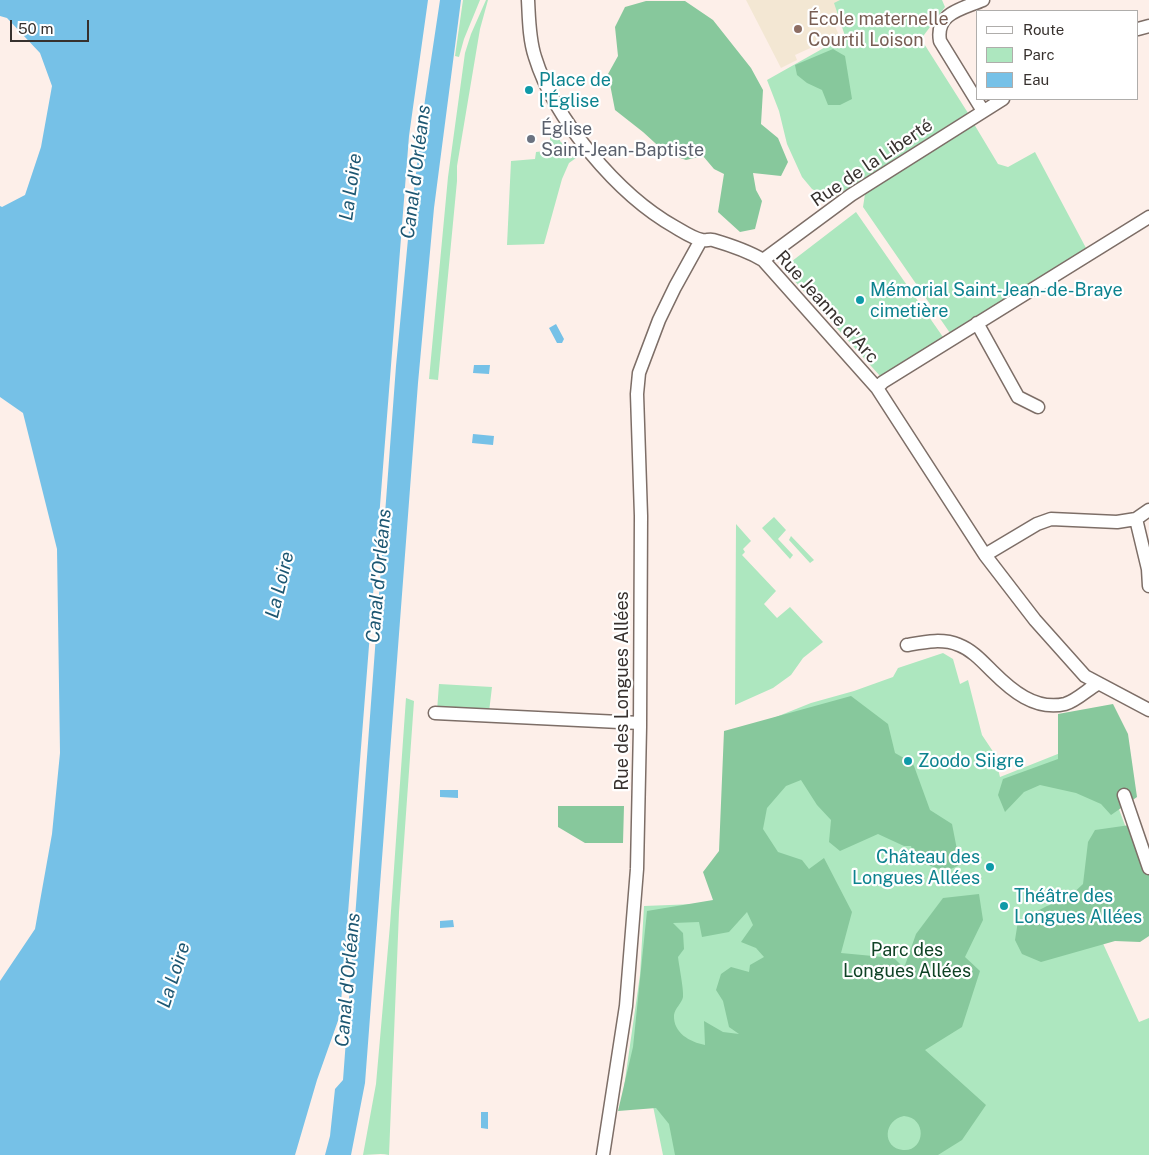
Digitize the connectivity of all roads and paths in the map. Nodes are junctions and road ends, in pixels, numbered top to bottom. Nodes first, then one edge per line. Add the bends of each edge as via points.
1 (528, 0) edge
2 (983, 0) edge
3 (976, 100) edge
4 (976, 100) edge
5 (1001, 100) edge
6 (983, 111) junction
7 (1149, 217) edge
8 (701, 240) junction
9 (763, 260) junction
10 (978, 323) junction
11 (877, 388) junction
12 (1038, 407) dead end
13 (1149, 510) edge
14 (1136, 519) junction
15 (986, 555) junction
16 (1149, 586) edge
17 (907, 645) dead end
18 (1093, 681) junction
19 (1149, 710) edge
20 (435, 713) dead end
21 (640, 723) junction
22 (1124, 795) dead end
23 (1149, 868) edge
24 (603, 1155) edge

1 - 8 street, Rue Jeanne d'Arc via 535,59 569,124 614,180 642,205 674,227
2 - 4 street via 947,15 940,23 938,33
3 - 6 street
5 - 6 street, Rue de la Liberté
6 - 9 street, Rue de la Liberté via 849,197
7 - 10 street
8 - 9 street, Rue Jeanne d'Arc via 711,240
8 - 21 street, Rue des Longues Allées via 659,320 638,373
9 - 11 street, Rue Jeanne d'Arc
10 - 11 street
10 - 12 street via 1018,397
11 - 15 street, Rue Jeanne d'Arc
13 - 14 street
14 - 15 street via 1117,522 1051,519
14 - 16 street
15 - 18 street, Rue Jeanne d'Arc via 1035,620
17 - 18 street via 941,641 960,645 977,656 1008,687 1029,701 1042,704 1066,703
18 - 19 street
20 - 21 street
21 - 24 street, Rue des Longues Allées via 632,950
22 - 23 street

